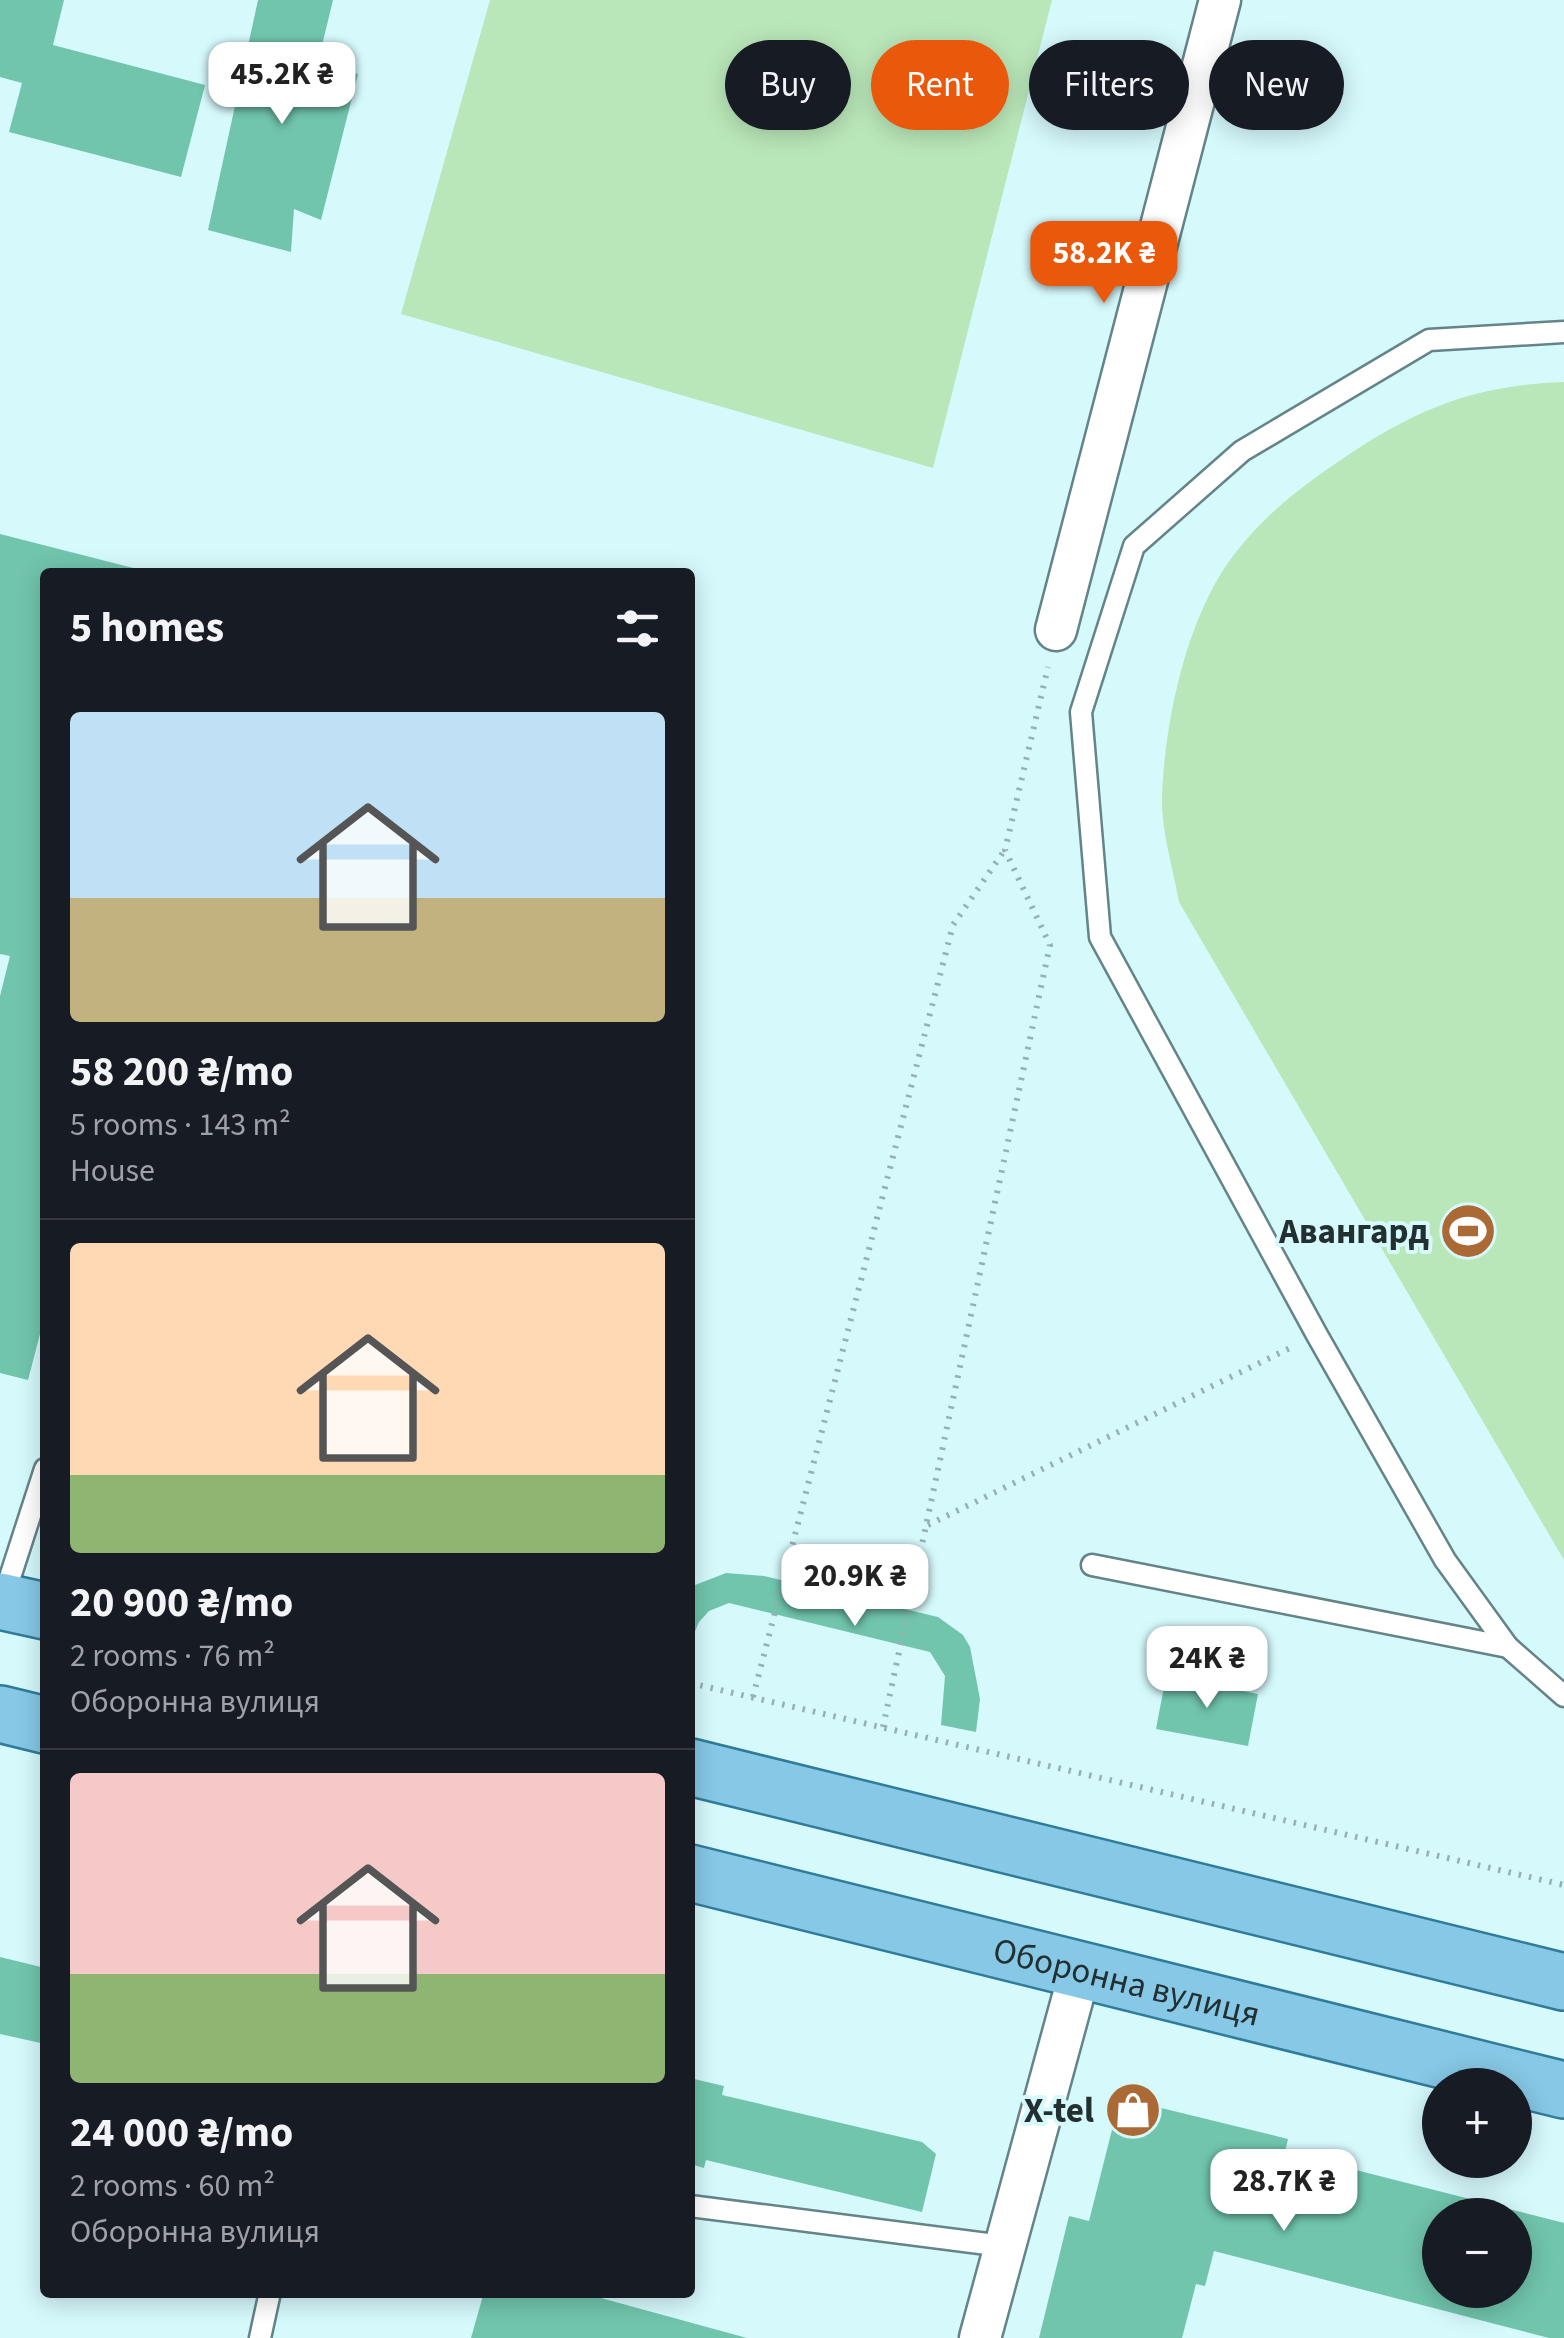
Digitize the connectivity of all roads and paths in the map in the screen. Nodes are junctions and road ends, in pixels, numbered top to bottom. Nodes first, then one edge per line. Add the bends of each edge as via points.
1 (1220, 0) edge
2 (1564, 332) edge
3 (1056, 630) joint
4 (1004, 850) junction
5 (1317, 1335) junction
6 (40, 1492) edge
7 (926, 1525) junction
8 (1092, 1565) dead end
9 (16, 1604) edge
10 (1508, 1647) junction
11 (695, 1684) edge
12 (1564, 1696) edge
13 (753, 1697) junction
14 (0, 1714) edge
15 (40, 1724) edge
16 (883, 1728) junction
17 (695, 1768) edge
18 (695, 1874) edge
19 (1564, 1885) edge
20 (1080, 1971) junction
21 (1564, 1982) edge
22 (1564, 2090) edge
23 (695, 2207) edge
24 (1003, 2246) junction
25 (269, 2298) edge
26 (260, 2338) edge
27 (980, 2338) edge

1 - 3 street
2 - 5 lane via 1430,340 1242,452 1134,546 1082,712 1100,937
3 - 4 path
4 - 7 path via 1050,945
4 - 13 path via 952,925
5 - 7 path
5 - 10 lane via 1445,1560
6 - 9 lane
7 - 16 path
8 - 10 lane
10 - 12 lane
11 - 13 path
13 - 16 path
14 - 15 main road
16 - 19 path
17 - 21 main road
18 - 20 main road, Оборонна вулиця
20 - 22 main road, Оборонна вулиця
20 - 24 street
23 - 24 lane
24 - 27 street
25 - 26 lane

